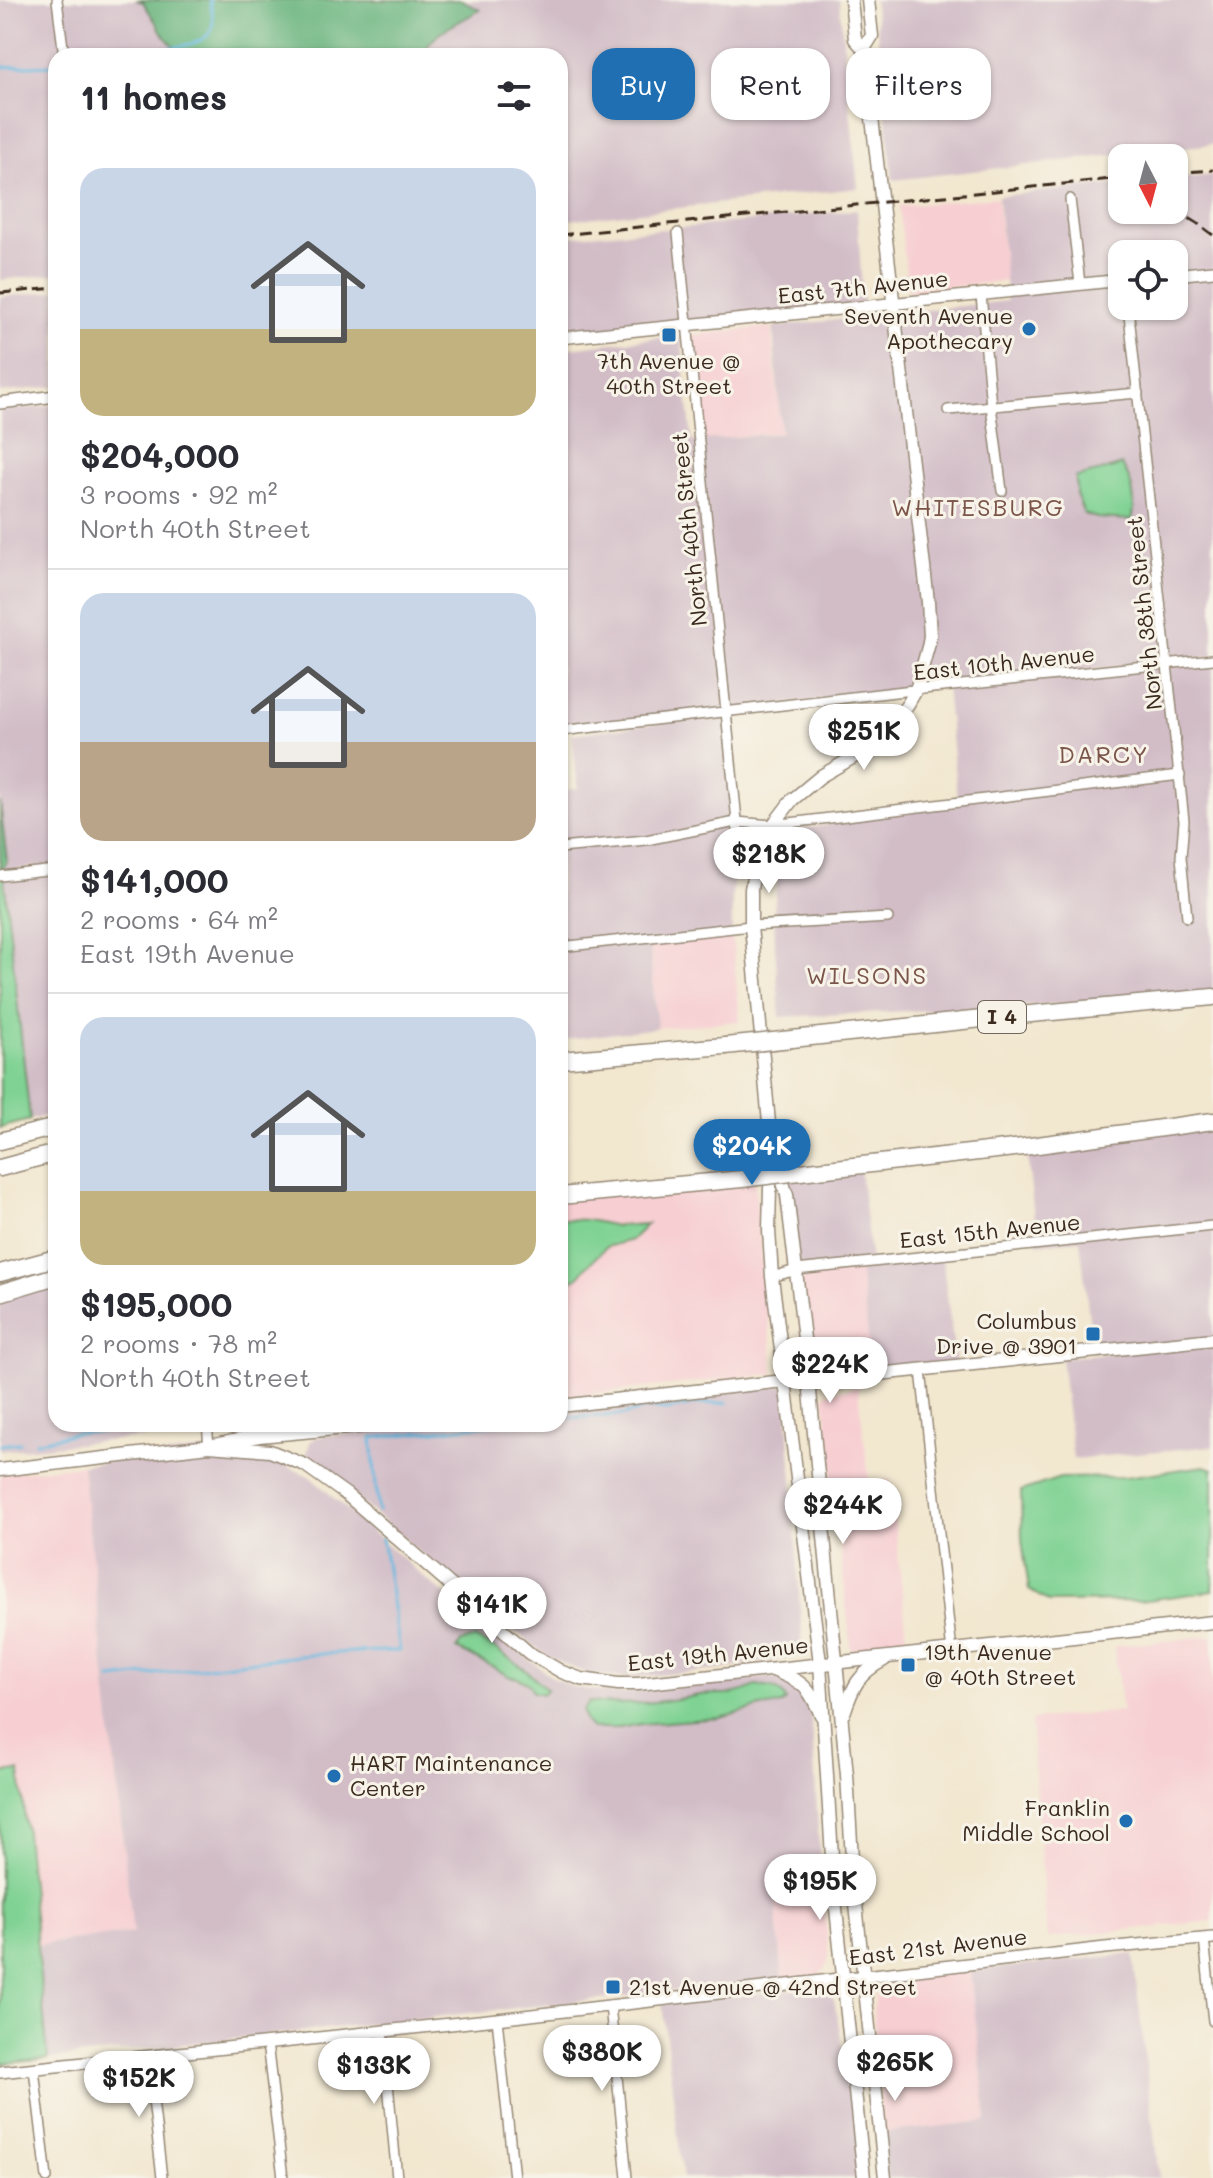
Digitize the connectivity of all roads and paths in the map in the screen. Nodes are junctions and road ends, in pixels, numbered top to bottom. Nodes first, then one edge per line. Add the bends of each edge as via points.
1 (57, 0) edge
2 (851, 0) edge
3 (868, 0) edge
4 (63, 48) edge
5 (863, 48) edge
6 (865, 48) edge
7 (872, 120) edge
8 (1070, 199) dead end
9 (678, 233) dead end
10 (1213, 271) edge
11 (1188, 274) edge
12 (1108, 281) edge
13 (1080, 284) junction
14 (981, 295) junction
15 (893, 303) junction
16 (1130, 320) edge
17 (689, 325) junction
18 (568, 337) edge
19 (1138, 393) junction
20 (48, 397) edge
21 (0, 403) edge
22 (991, 406) junction
23 (948, 410) dead end
24 (1002, 491) dead end
25 (1213, 659) edge
26 (1168, 664) junction
27 (916, 690) junction
28 (727, 712) junction
29 (568, 730) edge
30 (1180, 775) junction
31 (736, 822) junction
32 (773, 825) junction
33 (568, 847) edge
34 (756, 861) junction
35 (48, 871) edge
36 (0, 876) edge
37 (1187, 917) dead end
38 (888, 918) dead end
39 (751, 926) junction
40 (568, 946) edge
41 (1213, 997) edge
42 (568, 1059) edge
43 (1213, 1121) edge
44 (48, 1129) edge
45 (0, 1141) edge
46 (771, 1145) junction
47 (48, 1155) edge
48 (0, 1168) edge
49 (568, 1195) edge
50 (1213, 1226) edge
51 (48, 1260) edge
52 (796, 1270) junction
53 (0, 1273) edge
54 (772, 1277) junction
55 (48, 1278) edge
56 (0, 1293) edge
57 (1213, 1339) edge
58 (921, 1370) junction
59 (809, 1381) junction
60 (786, 1382) junction
61 (568, 1405) edge
62 (208, 1432) edge
63 (303, 1432) joint
64 (209, 1446) junction
65 (293, 1458) junction
66 (0, 1470) edge
67 (1213, 1622) edge
68 (952, 1652) junction
69 (889, 1658) junction
70 (836, 1662) junction
71 (820, 1663) junction
72 (770, 1669) junction
73 (842, 1720) junction
74 (824, 1723) junction
75 (1208, 1939) edge
76 (863, 1974) junction
77 (844, 1979) junction
78 (610, 2005) junction
79 (497, 2019) junction
80 (1213, 2021) edge
81 (383, 2031) junction
82 (267, 2043) junction
83 (148, 2056) junction
84 (34, 2069) junction
85 (0, 2072) edge
86 (880, 2126) junction
87 (859, 2128) junction
88 (47, 2178) edge
89 (162, 2178) edge
90 (283, 2178) edge
91 (397, 2178) edge
92 (514, 2178) edge
93 (627, 2178) edge
94 (864, 2178) edge
95 (885, 2178) edge

1 - 4 street
2 - 5 main road via 855,39
3 - 6 main road via 872,36
7 - 15 main road
8 - 13 street
9 - 17 street, North 40th Street
10 - 11 street
12 - 13 street, East 7th Avenue
13 - 14 street, East 7th Avenue
14 - 15 street, East 7th Avenue
14 - 22 street
15 - 17 street, East 7th Avenue
15 - 27 main road via 929,625
16 - 19 street, North 38th Street
17 - 18 street, East 7th Avenue
17 - 28 street, North 40th Street
19 - 22 street
19 - 26 street, North 38th Street
20 - 21 street
22 - 23 street
22 - 24 street
25 - 26 street, East 10th Avenue
26 - 27 street, East 10th Avenue
26 - 30 street, North 38th Street
27 - 28 street, East 10th Avenue
27 - 32 main road via 886,733 821,776
28 - 29 street, East 10th Avenue
28 - 31 street, North 40th Street
30 - 32 street
30 - 37 street, North 38th Street
31 - 32 street
31 - 33 street via 646,840
31 - 34 street via 740,844
32 - 34 main road
34 - 39 main road
35 - 36 street
38 - 39 street
39 - 40 street
39 - 46 main road
41 - 42 highway, I 4, bridge
43 - 49 highway, bridge via 1023,1147
44 - 45 highway
46 - 52 main road via 787,1195
46 - 54 main road
47 - 48 highway
50 - 52 street, East 15th Avenue
51 - 53 highway
52 - 54 street, East 15th Avenue
52 - 59 main road
54 - 60 main road
55 - 56 highway
57 - 58 main road
58 - 59 main road
58 - 68 street
59 - 60 main road
59 - 70 main road
60 - 61 main road
60 - 71 main road
62 - 64 street
63 - 64 main road
63 - 65 main road
64 - 65 main road, East 19th Avenue
64 - 66 main road
65 - 72 main road, East 19th Avenue via 347,1495 529,1653 562,1672 618,1684
67 - 68 main road, East 19th Avenue
68 - 69 main road, East 19th Avenue
69 - 70 main road, East 19th Avenue
69 - 73 main road via 855,1682
70 - 71 main road, East 19th Avenue
70 - 73 main road
71 - 72 main road, East 19th Avenue
71 - 74 main road
72 - 74 main road via 806,1686
73 - 76 main road
74 - 77 main road
75 - 76 street, East 21st Avenue
75 - 80 street
76 - 77 street, East 21st Avenue
76 - 86 main road
77 - 78 street, East 21st Avenue
77 - 87 main road
78 - 79 street, East 21st Avenue
78 - 93 street
79 - 81 street, East 21st Avenue
79 - 92 street
81 - 82 street, East 21st Avenue
81 - 91 street
82 - 83 street, East 21st Avenue
82 - 90 street
83 - 84 street, East 21st Avenue
83 - 89 street
84 - 85 street, East 21st Avenue
84 - 88 street
86 - 87 main road
86 - 95 main road
87 - 94 main road

